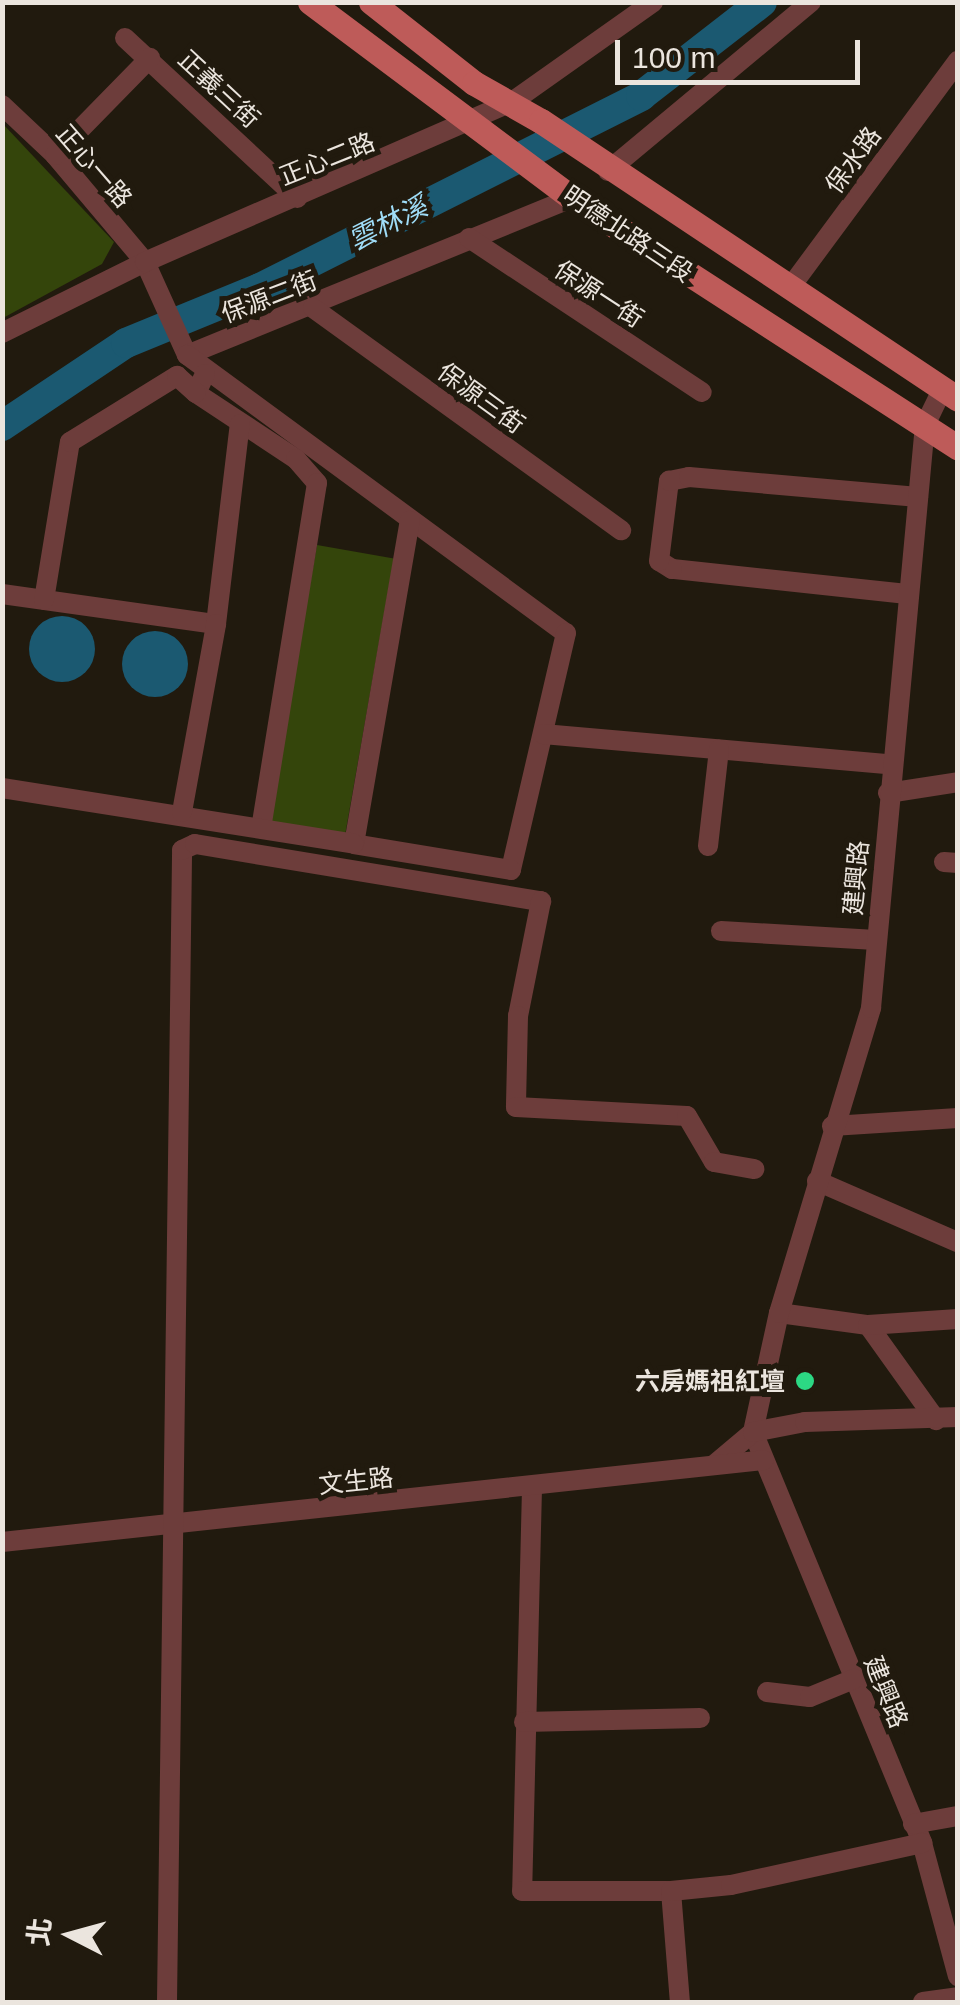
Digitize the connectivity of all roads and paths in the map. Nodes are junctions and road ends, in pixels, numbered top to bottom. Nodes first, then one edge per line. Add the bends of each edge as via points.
1 (310, 2) edge
2 (371, 2) edge
3 (811, 2) edge
4 (653, 3) edge
5 (125, 38) dead end
6 (150, 58) junction
7 (958, 61) edge
8 (512, 102) junction
9 (2, 106) edge
10 (465, 122) junction
11 (56, 155) junction
12 (598, 164) junction
13 (298, 198) junction
14 (572, 198) junction
15 (469, 238) junction
16 (146, 265) junction
17 (790, 289) junction
18 (313, 308) junction
19 (2, 333) edge
20 (185, 350) junction
21 (200, 383) junction
22 (702, 392) dead end
23 (950, 394) edge
24 (240, 424) junction
25 (925, 425) junction
26 (958, 448) edge
27 (918, 497) junction
28 (410, 521) junction
29 (621, 530) dead end
30 (2, 594) edge
31 (907, 594) junction
32 (44, 600) junction
33 (216, 624) junction
34 (543, 734) junction
35 (719, 750) junction
36 (889, 764) junction
37 (958, 782) edge
38 (2, 788) edge
39 (888, 793) junction
40 (182, 812) junction
41 (261, 828) junction
42 (354, 844) junction
43 (708, 846) dead end
44 (721, 931) dead end
45 (876, 940) junction
46 (958, 1118) edge
47 (832, 1126) junction
48 (754, 1169) dead end
49 (817, 1181) junction
50 (957, 1242) edge
51 (779, 1313) junction
52 (958, 1319) edge
53 (868, 1325) junction
54 (958, 1417) edge
55 (936, 1420) junction
56 (753, 1432) junction
57 (764, 1460) junction
58 (714, 1465) junction
59 (532, 1488) junction
60 (173, 1526) junction
61 (2, 1542) edge
62 (854, 1680) junction
63 (767, 1692) dead end
64 (700, 1718) dead end
65 (524, 1722) junction
66 (958, 1816) edge
67 (918, 1833) junction
68 (670, 1891) junction
69 (958, 1976) edge
70 (958, 1997) edge
71 (167, 2002) edge
72 (680, 2002) edge
73 (924, 2002) edge

1 - 10 main road, 明德北路三段
2 - 8 main road, 明德北路三段 via 474,83
3 - 12 street
4 - 8 street, 正心二路
5 - 6 street, 正義三街
6 - 11 street, 正義三街
6 - 13 street, 正義三街
7 - 17 street, 保水路
8 - 10 street, 正心二路
8 - 12 main road, 明德北路三段
9 - 11 street, 正心一路
10 - 13 street, 正心二路
10 - 14 main road, 明德北路三段
11 - 16 street, 正心一路
12 - 17 main road, 明德北路三段
13 - 16 street, 正心二路
14 - 15 street, 保源二街
14 - 25 main road, 明德北路三段
15 - 18 street, 保源二街
15 - 22 street, 保源一街
16 - 19 street, 正心二路
16 - 20 street
17 - 23 main road, 明德北路三段
18 - 20 street, 保源二街
18 - 29 street, 保源三街
20 - 21 street
21 - 24 street
21 - 28 street
21 - 32 street via 176,376 70,442
23 - 25 street, 建興路
24 - 33 street
24 - 41 street via 296,459 317,483
25 - 26 main road, 明德北路三段
25 - 27 street, 建興路
27 - 31 street, 建興路
27 - 31 street via 689,477 669,481 659,561 672,570
28 - 34 street via 566,632
28 - 42 street
30 - 32 street
31 - 36 street, 建興路
32 - 33 street
33 - 40 street
34 - 35 street
34 - 42 street via 511,870
35 - 36 street
35 - 43 street
36 - 39 street, 建興路
37 - 39 street
38 - 40 street
39 - 45 street, 建興路
40 - 41 street
41 - 42 street
44 - 45 street
45 - 47 street, 建興路 via 871,1008
46 - 47 street
47 - 49 street, 建興路
48 - 60 street via 714,1162 688,1116 516,1107 518,1016 541,900 195,844 182,850
49 - 50 street
49 - 51 street, 建興路
51 - 53 street
51 - 56 street, 建興路
52 - 53 street
53 - 55 street
54 - 55 street
55 - 56 street via 805,1422
56 - 57 street, 建興路
56 - 58 street
57 - 58 street, 文生路
57 - 62 street, 建興路
58 - 59 street, 文生路
59 - 60 street, 文生路
59 - 65 street
60 - 61 street, 文生路
60 - 71 street
62 - 63 street via 810,1696
62 - 67 street, 建興路
64 - 65 street
65 - 68 street via 522,1890
66 - 67 street
67 - 68 street via 732,1885
67 - 69 street, 建興路
68 - 72 street
70 - 73 street

